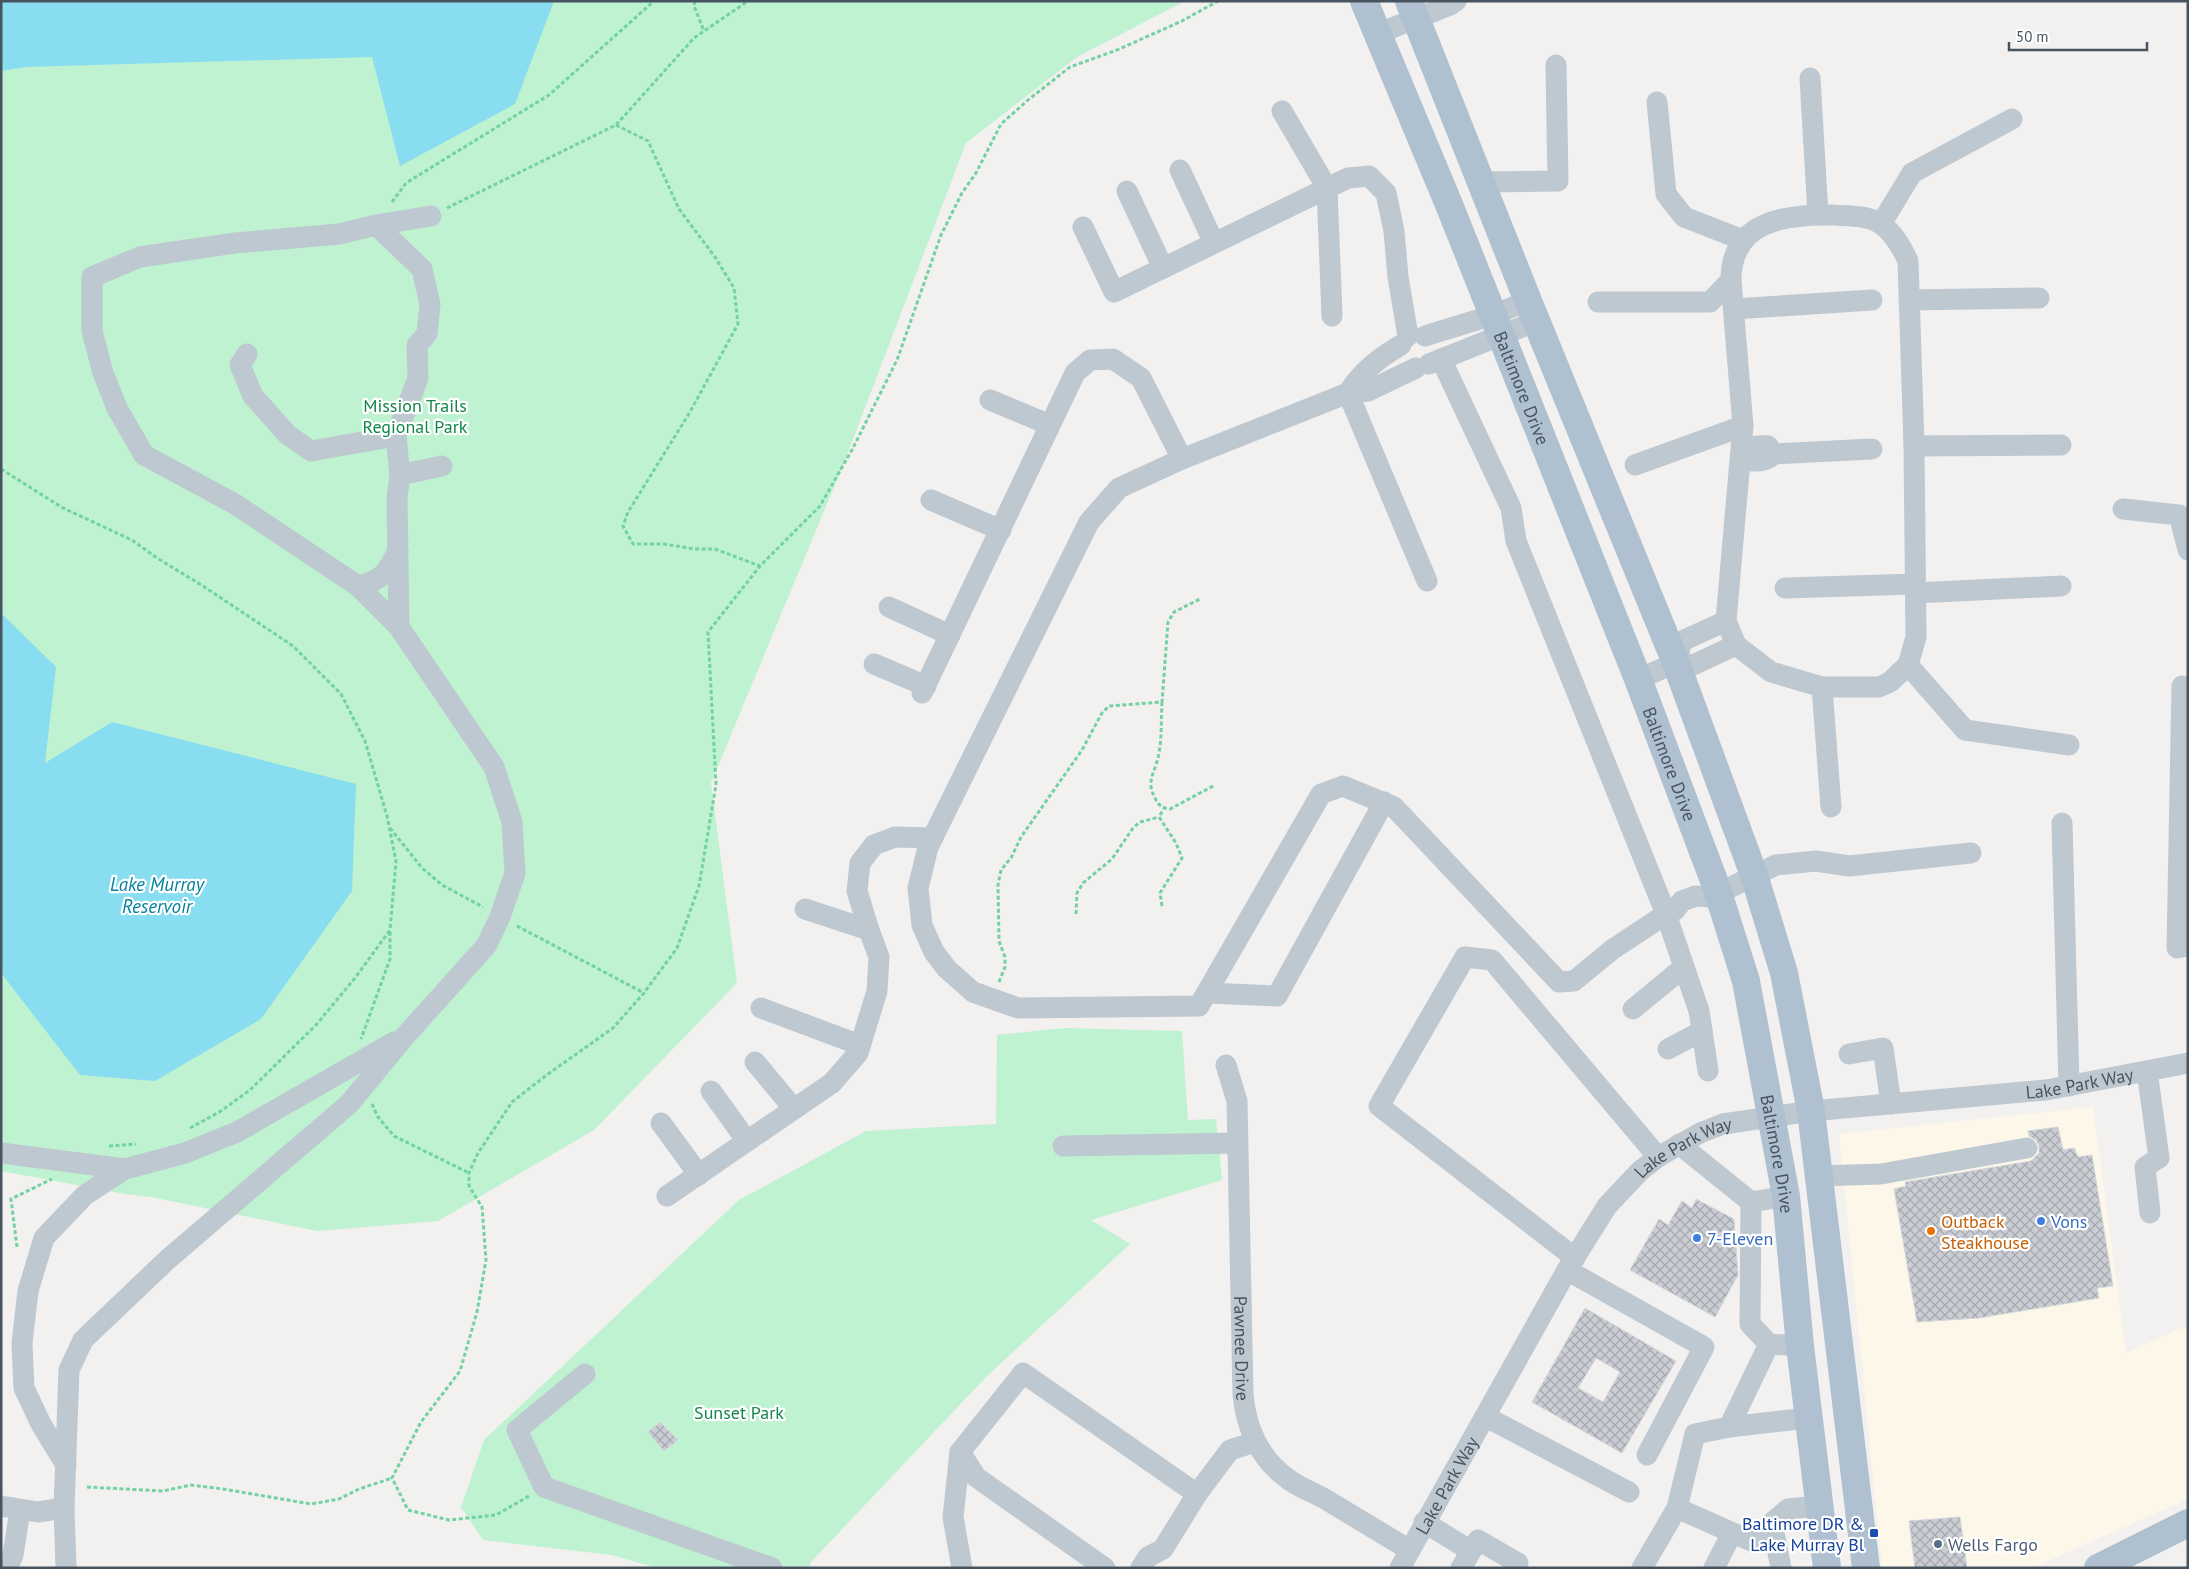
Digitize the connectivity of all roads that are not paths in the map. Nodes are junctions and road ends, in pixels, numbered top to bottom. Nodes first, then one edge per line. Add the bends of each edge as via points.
1 (1364, 1) edge
2 (1456, 1) edge
3 (1413, 10) edge
4 (1377, 34) junction
5 (1556, 65) dead end
6 (1810, 78) dead end
7 (1657, 102) dead end
8 (1282, 111) dead end
9 (2012, 119) dead end
10 (1180, 170) dead end
11 (1482, 182) junction
12 (1327, 188) junction
13 (1127, 191) dead end
14 (1818, 215) junction
15 (431, 216) road end
16 (1881, 224) junction
17 (376, 225) junction
18 (1082, 227) dead end
19 (1743, 240) junction
20 (1214, 243) junction
21 (1163, 268) junction
22 (1731, 280) junction
23 (2039, 298) dead end
24 (1872, 300) dead end
25 (1910, 300) junction
26 (1598, 302) dead end
27 (1734, 309) junction
28 (1532, 311) junction
29 (1332, 316) dead end
30 (1496, 325) junction
31 (1411, 339) junction
32 (247, 354) dead end
33 (1428, 364) junction
34 (1348, 393) junction
35 (990, 400) dead end
36 (1050, 425) junction
37 (1743, 426) junction
38 (396, 436) junction
39 (2061, 445) dead end
40 (1914, 446) junction
41 (1872, 449) dead end
42 (1742, 452) junction
43 (1182, 459) junction
44 (1635, 465) dead end
45 (442, 466) dead end
46 (400, 475) junction
47 (931, 500) dead end
48 (2124, 509) dead end
49 (1001, 530) junction
50 (398, 550) junction
51 (2188, 550) edge
52 (1427, 581) dead end
53 (358, 586) junction
54 (2061, 586) dead end
55 (1785, 588) dead end
56 (1915, 589) junction
57 (890, 607) dead end
58 (1726, 621) junction
59 (399, 627) junction
60 (950, 635) junction
61 (1736, 645) junction
62 (1676, 663) junction
63 (874, 664) dead end
64 (1908, 664) junction
65 (1638, 680) junction
66 (2188, 686) edge
67 (1822, 687) junction
68 (2069, 745) dead end
69 (1384, 802) junction
70 (1832, 808) dead end
71 (2062, 823) dead end
72 (933, 838) junction
73 (1970, 853) dead end
74 (1754, 875) junction
75 (1713, 895) junction
76 (805, 909) dead end
77 (1670, 912) junction
78 (869, 930) junction
79 (2188, 946) edge
80 (1684, 968) junction
81 (1207, 993) junction
82 (761, 1008) dead end
83 (1633, 1009) dead end
84 (1702, 1030) junction
85 (406, 1034) junction
86 (860, 1045) junction
87 (1668, 1049) dead end
88 (1849, 1054) dead end
89 (755, 1062) dead end
90 (2188, 1063) edge
91 (1226, 1065) dead end
92 (1708, 1071) dead end
93 (2147, 1071) junction
94 (2069, 1086) junction
95 (711, 1091) dead end
96 (1891, 1104) junction
97 (794, 1109) junction
98 (1811, 1111) junction
99 (1772, 1116) junction
100 (661, 1123) dead end
101 (747, 1141) junction
102 (1236, 1143) junction
103 (1679, 1144) junction
104 (1063, 1146) dead end
105 (2027, 1148) dead end
106 (1, 1153) edge
107 (1658, 1157) junction
108 (125, 1169) junction
109 (699, 1175) junction
110 (1818, 1176) junction
111 (667, 1196) dead end
112 (1786, 1196) junction
113 (1751, 1202) junction
114 (2150, 1213) dead end
115 (1571, 1264) junction
116 (1770, 1344) junction
117 (1800, 1346) junction
118 (585, 1374) dead end
119 (1486, 1417) junction
120 (1808, 1418) junction
121 (1729, 1427) junction
122 (1255, 1442) junction
123 (960, 1452) junction
124 (1647, 1455) dead end
125 (66, 1465) junction
126 (1629, 1492) dead end
127 (1197, 1494) junction
128 (1819, 1506) junction
129 (11, 1508) edge
130 (64, 1508) junction
131 (1677, 1508) junction
132 (1424, 1522) junction
133 (1772, 1523) junction
134 (2188, 1523) edge
135 (1732, 1533) junction
136 (1404, 1559) edge
137 (1466, 1559) edge
138 (7, 1568) edge
139 (66, 1568) edge
140 (772, 1568) edge
141 (962, 1568) edge
142 (1105, 1568) edge
143 (1141, 1568) edge
144 (1515, 1568) edge
145 (1642, 1568) edge
146 (1714, 1568) edge
147 (1781, 1568) edge
148 (1827, 1568) edge
149 (1866, 1568) edge
150 (2098, 1568) edge

1 - 4 main road, Baltimore Drive
2 - 3 street
3 - 4 street
3 - 11 main road, Baltimore Drive
4 - 30 main road, Baltimore Drive
5 - 11 street via 1558,182
6 - 14 street
7 - 19 street via 1666,194 1684,217
8 - 12 street
9 - 16 street via 1912,173
10 - 20 street
11 - 28 main road, Baltimore Drive
12 - 20 street
12 - 29 street
12 - 31 street via 1348,178 1369,176 1386,193 1394,231 1398,278
13 - 21 street
14 - 16 street via 1859,216
14 - 19 street via 1780,218 1757,228
15 - 17 street
16 - 25 street via 1900,245 1908,261
17 - 38 street via 422,269 430,304 427,334 417,345 418,378
17 - 53 street via 339,234 234,243 140,257 92,276 92,331 103,373 117,408 144,456 235,504
18 - 21 street via 1114,292
19 - 22 street via 1731,262
20 - 21 street
22 - 26 street via 1710,302
22 - 27 street
23 - 25 street
24 - 27 street
25 - 40 street
27 - 37 street
28 - 30 street
28 - 62 main road, Baltimore Drive
30 - 31 street
30 - 33 street
30 - 65 main road, Baltimore Drive
31 - 33 street via 1432,344 1434,350
31 - 33 street via 1400,355 1402,360 1406,364
31 - 34 street via 1380,357 1360,375
32 - 38 street via 240,365 252,396 288,435 311,451
33 - 34 street via 1368,391
33 - 77 street via 1512,508 1516,541
34 - 43 street
34 - 52 street
35 - 36 street
36 - 43 street via 1075,373 1090,360 1113,360 1141,378
36 - 49 street
37 - 42 street
37 - 44 street
38 - 46 street
39 - 40 street
40 - 56 street
41 - 42 street via 1774,454 1769,460 1752,461
42 - 58 street
43 - 72 street via 1119,488 1089,522
45 - 46 street
46 - 50 street
47 - 49 street
48 - 51 street via 2179,516
49 - 60 street
50 - 53 street via 389,568 375,582
50 - 59 street
53 - 59 street
54 - 56 street
55 - 56 street
56 - 64 street via 1916,637
57 - 60 street
58 - 61 street
58 - 62 street via 1682,641
59 - 85 street via 494,767 512,822 515,873 486,946
60 - 63 street via 924,690
61 - 62 street via 1694,664
61 - 67 street via 1771,672
62 - 65 street
62 - 74 main road, Baltimore Drive
64 - 67 street via 1890,682 1879,687
64 - 68 street via 1965,730
65 - 75 main road, Baltimore Drive
66 - 79 street via 2182,686 2177,948
67 - 70 street
69 - 77 street via 1394,806 1559,982 1574,981 1655,919
69 - 81 street via 1278,996
69 - 81 street via 1343,786 1321,794
71 - 94 street
72 - 78 street via 895,837 874,845 860,863 857,891
72 - 81 street via 918,888 922,925 934,952 947,969 973,992 1018,1008 1199,1006
73 - 74 street via 1849,866 1816,861 1776,865
74 - 75 street
74 - 98 main road, Baltimore Drive via 1784,973
75 - 77 street via 1682,901
75 - 99 main road, Baltimore Drive via 1746,981
76 - 78 street
77 - 80 street
78 - 86 street via 879,957 877,991
80 - 83 street
80 - 84 street
82 - 86 street
84 - 87 street
84 - 92 street
85 - 108 street via 237,1132 185,1153
85 - 125 street via 349,1104 167,1260 83,1340 70,1370
86 - 97 street via 858,1053 832,1083
88 - 96 street via 1883,1048
89 - 97 street
90 - 93 street, Lake Park Way
91 - 102 street, Pawnee Drive via 1237,1101
93 - 94 street, Lake Park Way
93 - 114 street via 2159,1158 2145,1167
94 - 96 street, Lake Park Way
95 - 101 street
96 - 98 street, Lake Park Way
97 - 101 street
98 - 99 street, Lake Park Way
98 - 110 main road, Baltimore Drive
99 - 103 street, Lake Park Way via 1723,1124
99 - 112 main road, Baltimore Drive
100 - 109 street
101 - 109 street
102 - 104 street
102 - 122 street, Pawnee Drive via 1243,1394 1247,1421
103 - 107 street, Lake Park Way
103 - 113 street
105 - 110 street via 1881,1174
106 - 108 street
107 - 115 street, Lake Park Way via 1607,1206
107 - 115 street via 1492,960 1465,957 1379,1106
108 - 125 street via 85,1194 44,1238 28,1290 22,1343 24,1388
109 - 111 street
110 - 149 main road, Baltimore Drive
112 - 113 street
112 - 117 main road, Baltimore Drive
113 - 116 street via 1750,1324
115 - 119 street, Lake Park Way
115 - 124 street via 1704,1347
116 - 117 street
116 - 121 street
117 - 120 main road, Baltimore Drive
118 - 140 street via 517,1430 544,1487
119 - 126 street
119 - 132 street, Lake Park Way
120 - 121 street
120 - 128 main road, Baltimore Drive
121 - 131 street via 1695,1434
122 - 127 street via 1230,1450
122 - 136 street, Pawnee Drive via 1288,1480 1315,1493
123 - 127 street via 1023,1373
123 - 141 street via 953,1517
123 - 142 street via 976,1477
125 - 130 street
127 - 143 street via 1163,1549 1148,1557
128 - 133 street via 1788,1509
128 - 148 main road, Baltimore Drive
129 - 130 street via 38,1512
129 - 138 street via 13,1555
130 - 139 street
131 - 135 street
131 - 145 street
132 - 136 street, Lake Park Way
132 - 137 street
133 - 135 street via 1751,1541
133 - 147 street
134 - 150 main road
135 - 146 street
137 - 144 street via 1478,1540 1518,1563

